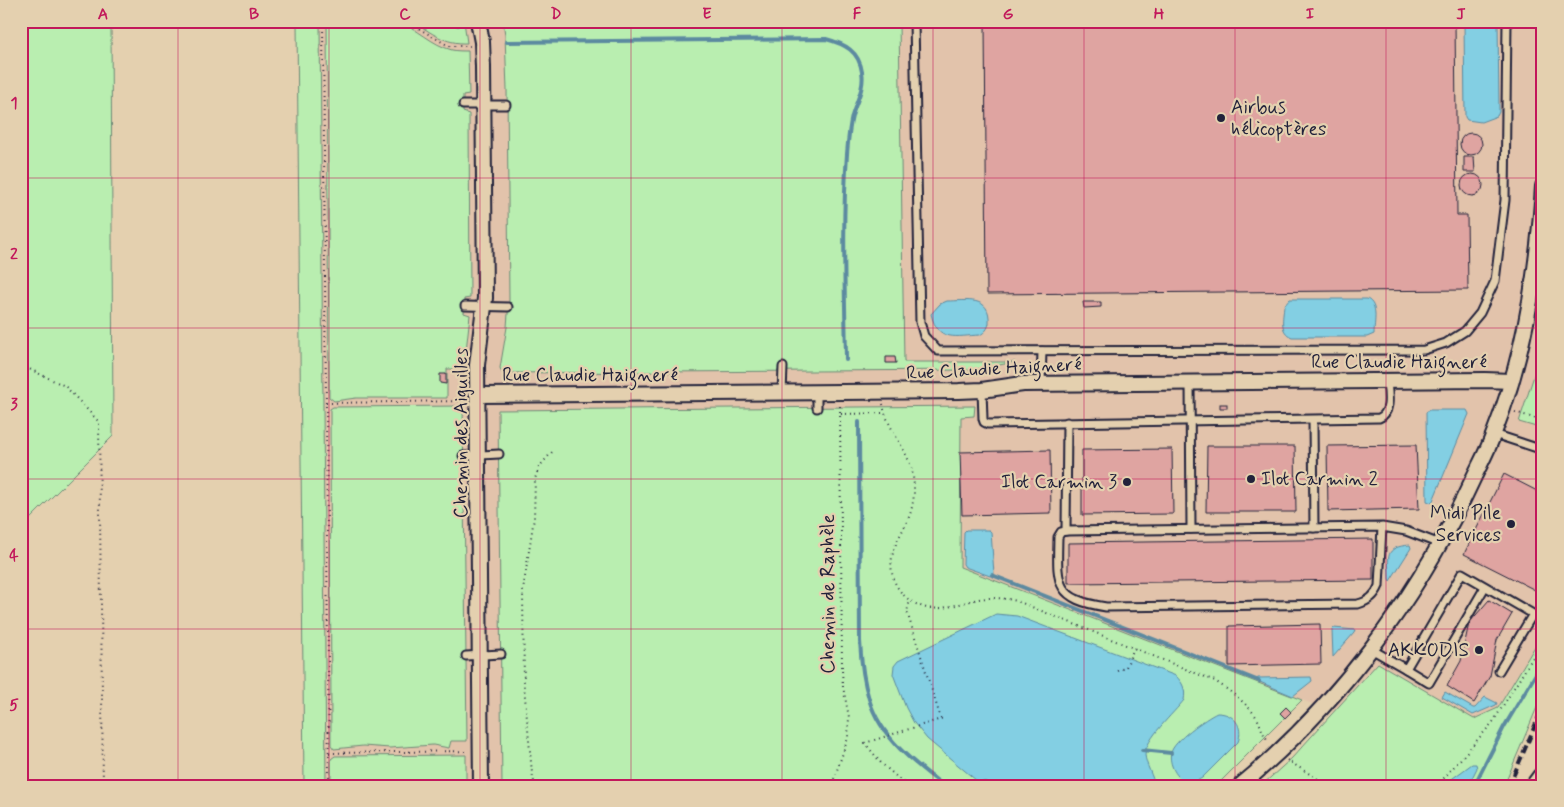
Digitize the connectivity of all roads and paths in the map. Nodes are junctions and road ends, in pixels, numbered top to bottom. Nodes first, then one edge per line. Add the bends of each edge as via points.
1 (323, 21) edge
2 (406, 21) edge
3 (478, 21) edge
4 (914, 21) edge
5 (1506, 21) edge
6 (470, 46) dead end
7 (463, 105) dead end
8 (483, 105) junction
9 (506, 105) dead end
10 (1543, 186) edge
11 (464, 306) dead end
12 (484, 306) junction
13 (508, 307) dead end
14 (1042, 351) junction
15 (21, 365) edge
16 (783, 367) dead end
17 (1387, 381) junction
18 (1511, 381) junction
19 (1190, 382) junction
20 (1041, 384) junction
21 (982, 390) junction
22 (817, 392) junction
23 (782, 393) junction
24 (472, 398) junction
25 (326, 403) junction
26 (883, 404) dead end
27 (840, 405) dead end
28 (817, 408) dead end
29 (1515, 412) dead end
30 (884, 413) junction
31 (840, 414) junction
32 (1190, 420) junction
33 (1313, 420) junction
34 (1543, 421) edge
35 (1067, 422) junction
36 (1494, 434) junction
37 (1543, 450) edge
38 (552, 452) dead end
39 (499, 454) dead end
40 (478, 455) junction
41 (464, 456) dead end
42 (1382, 527) junction
43 (1314, 528) junction
44 (1191, 529) junction
45 (1066, 530) junction
46 (1440, 544) junction
47 (1485, 587) junction
48 (910, 600) junction
49 (1543, 641) edge
50 (1134, 648) junction
51 (1371, 649) junction
52 (501, 654) dead end
53 (480, 655) junction
54 (466, 656) dead end
55 (1406, 669) junction
56 (1117, 671) dead end
57 (1499, 671) dead end
58 (1267, 739) dead end
59 (469, 751) dead end
60 (328, 753) junction
61 (1287, 760) dead end
62 (1543, 778) edge
63 (834, 779) dead end
64 (104, 786) edge
65 (329, 786) edge
66 (481, 786) edge
67 (536, 786) edge
68 (907, 786) edge
69 (1240, 786) edge
70 (1329, 786) edge
71 (1437, 786) edge
72 (1537, 786) edge

1 - 25 path
2 - 6 path via 449,46
3 - 8 street, Chemin des Aiguilles via 482,42
4 - 14 lane via 920,322 924,336 938,352
5 - 14 lane via 1505,200 1495,281 1480,313 1465,331 1446,343 1424,350
7 - 8 lane
8 - 9 lane
8 - 12 street, Chemin des Aiguilles
10 - 18 street via 1533,283
11 - 12 lane
12 - 13 lane
12 - 24 street, Chemin des Aiguilles
14 - 20 lane
15 - 64 path via 65,386 99,422
16 - 23 lane
17 - 18 street, Rue Claudie Haigneré
17 - 19 street, Rue Claudie Haigneré
17 - 33 lane via 1388,412 1384,416
18 - 36 street
19 - 20 street, Rue Claudie Haigneré
19 - 32 lane
20 - 21 street, Rue Claudie Haigneré
21 - 22 street, Rue Claudie Haigneré
21 - 35 lane via 983,419 988,424
22 - 23 street, Rue Claudie Haigneré
22 - 28 lane
23 - 24 street, Rue Claudie Haigneré
24 - 25 path
24 - 40 street, Chemin des Aiguilles
25 - 60 path
26 - 30 path
27 - 31 path, Chemin de Raphèle
29 - 34 path
30 - 31 path
30 - 48 path via 907,454 913,476 910,513 891,563 897,588
31 - 63 path, Chemin de Raphèle via 842,670 849,717 848,738
32 - 33 lane
32 - 35 lane
32 - 44 lane
33 - 43 lane
35 - 45 lane
36 - 37 lane
36 - 46 street
38 - 67 path via 539,467 535,479 534,518 523,590 524,686
39 - 40 lane
40 - 41 lane
40 - 53 street, Chemin des Aiguilles
42 - 43 lane
42 - 45 lane via 1379,586 1364,602 1122,607 1088,604 1066,592 1058,578 1058,537
42 - 46 lane via 1406,531
43 - 44 lane
44 - 45 lane
46 - 51 street
47 - 55 lane via 1462,573
47 - 55 lane via 1429,683
47 - 57 lane via 1533,614
48 - 50 path via 928,608 940,608 981,599 1006,598
48 - 68 path via 907,612 941,719 866,743 881,764
49 - 71 path via 1493,722
50 - 56 path via 1126,667
50 - 58 path via 1216,681 1242,700 1258,720
51 - 55 lane
51 - 69 street via 1312,718
52 - 53 lane
53 - 54 lane
53 - 66 street, Chemin des Aiguilles
59 - 60 path
60 - 65 path
61 - 70 path
62 - 72 main road

